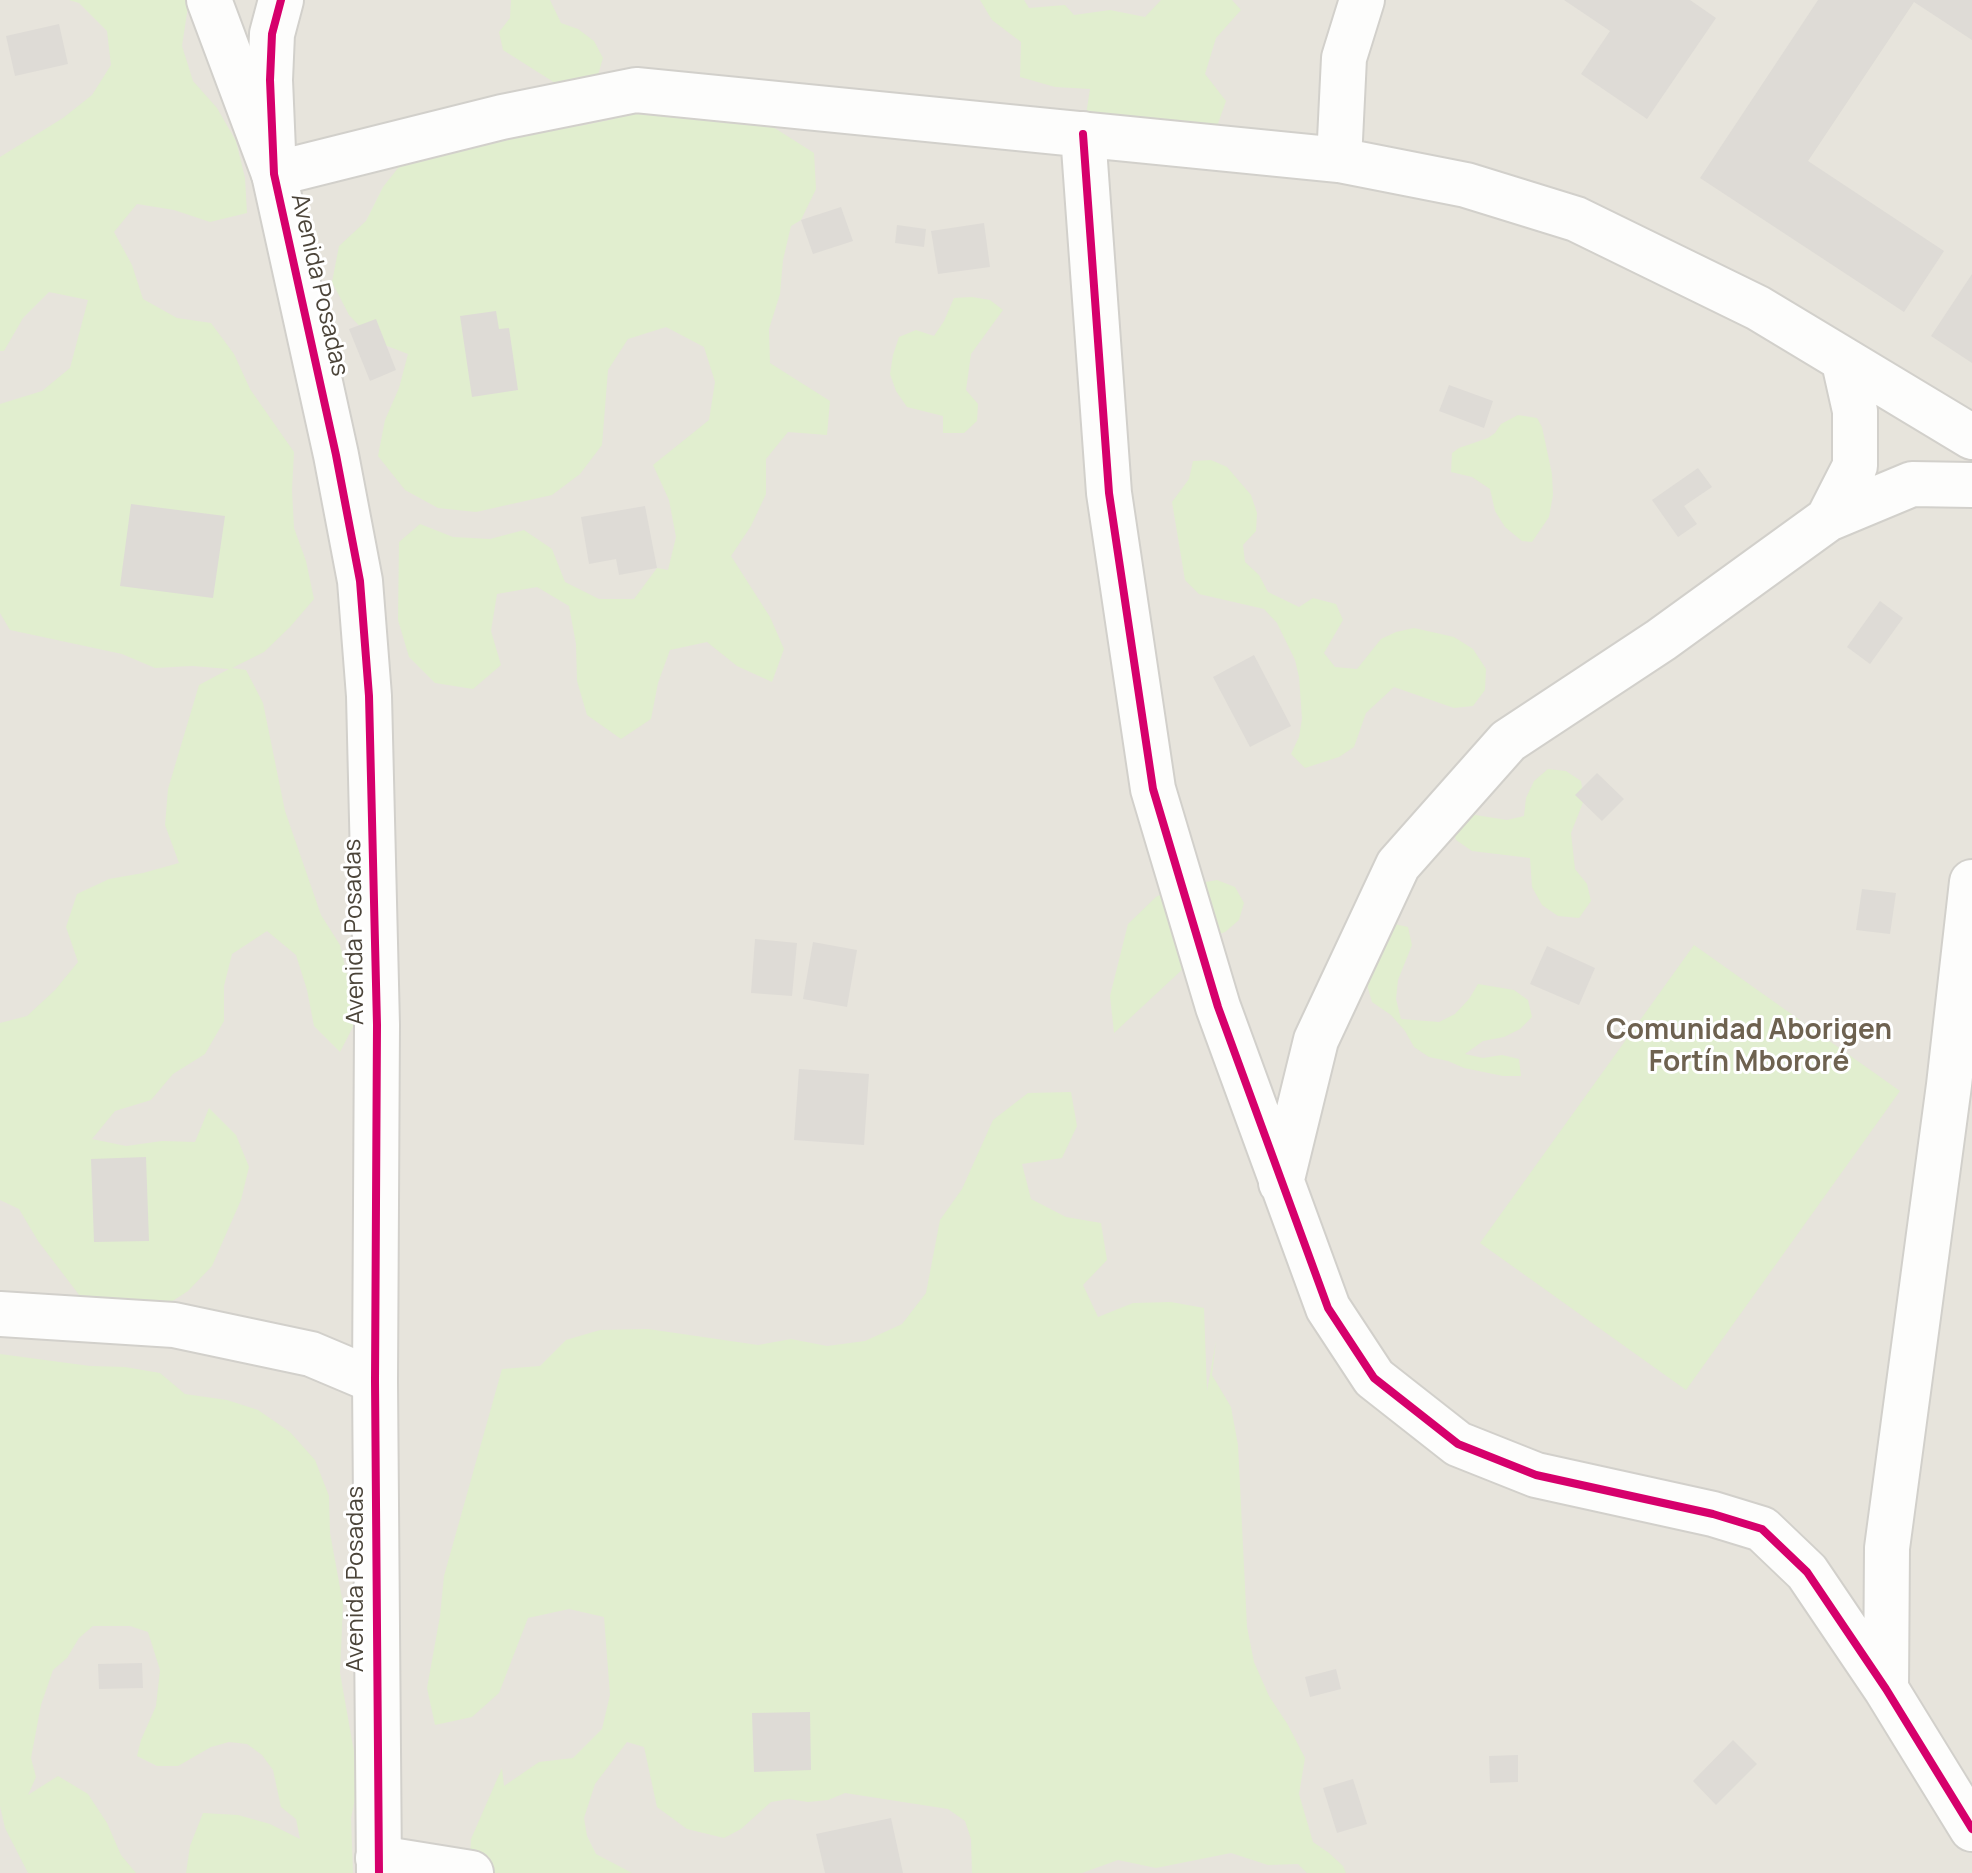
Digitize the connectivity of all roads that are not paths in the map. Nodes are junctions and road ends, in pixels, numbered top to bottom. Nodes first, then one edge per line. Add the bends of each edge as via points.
1 (209, 0) edge
2 (281, 0) edge
3 (1362, 0) edge
4 (1083, 134) junction
5 (1339, 160) junction
6 (274, 174) junction
7 (1844, 362) junction
8 (1972, 437) edge
9 (1972, 485) edge
10 (1828, 519) junction
11 (1972, 882) edge
12 (1281, 1183) junction
13 (0, 1314) edge
14 (375, 1381) junction
15 (1886, 1689) junction
16 (1972, 1829) edge
17 (379, 1866) edge
18 (471, 1873) edge

1 - 6 street
2 - 6 street, Avenida Posadas via 272,34 270,80
3 - 5 street via 1344,58
4 - 5 street
4 - 6 street via 636,90
4 - 12 street via 1109,493 1153,789 1218,1007
5 - 7 street via 1466,185 1576,219 1758,308
6 - 14 street, Avenida Posadas via 336,455 360,581 365,639 377,1025
7 - 8 street
7 - 10 street via 1855,411 1855,466
9 - 10 street via 1912,484
10 - 12 street via 1661,640 1508,741 1398,865 1316,1040
11 - 15 street via 1887,1548
12 - 15 street via 1328,1308 1374,1378 1458,1444 1510,1465 1762,1529 1807,1572
13 - 14 street via 174,1325 311,1354
14 - 17 street, Avenida Posadas
15 - 16 street
17 - 18 street

